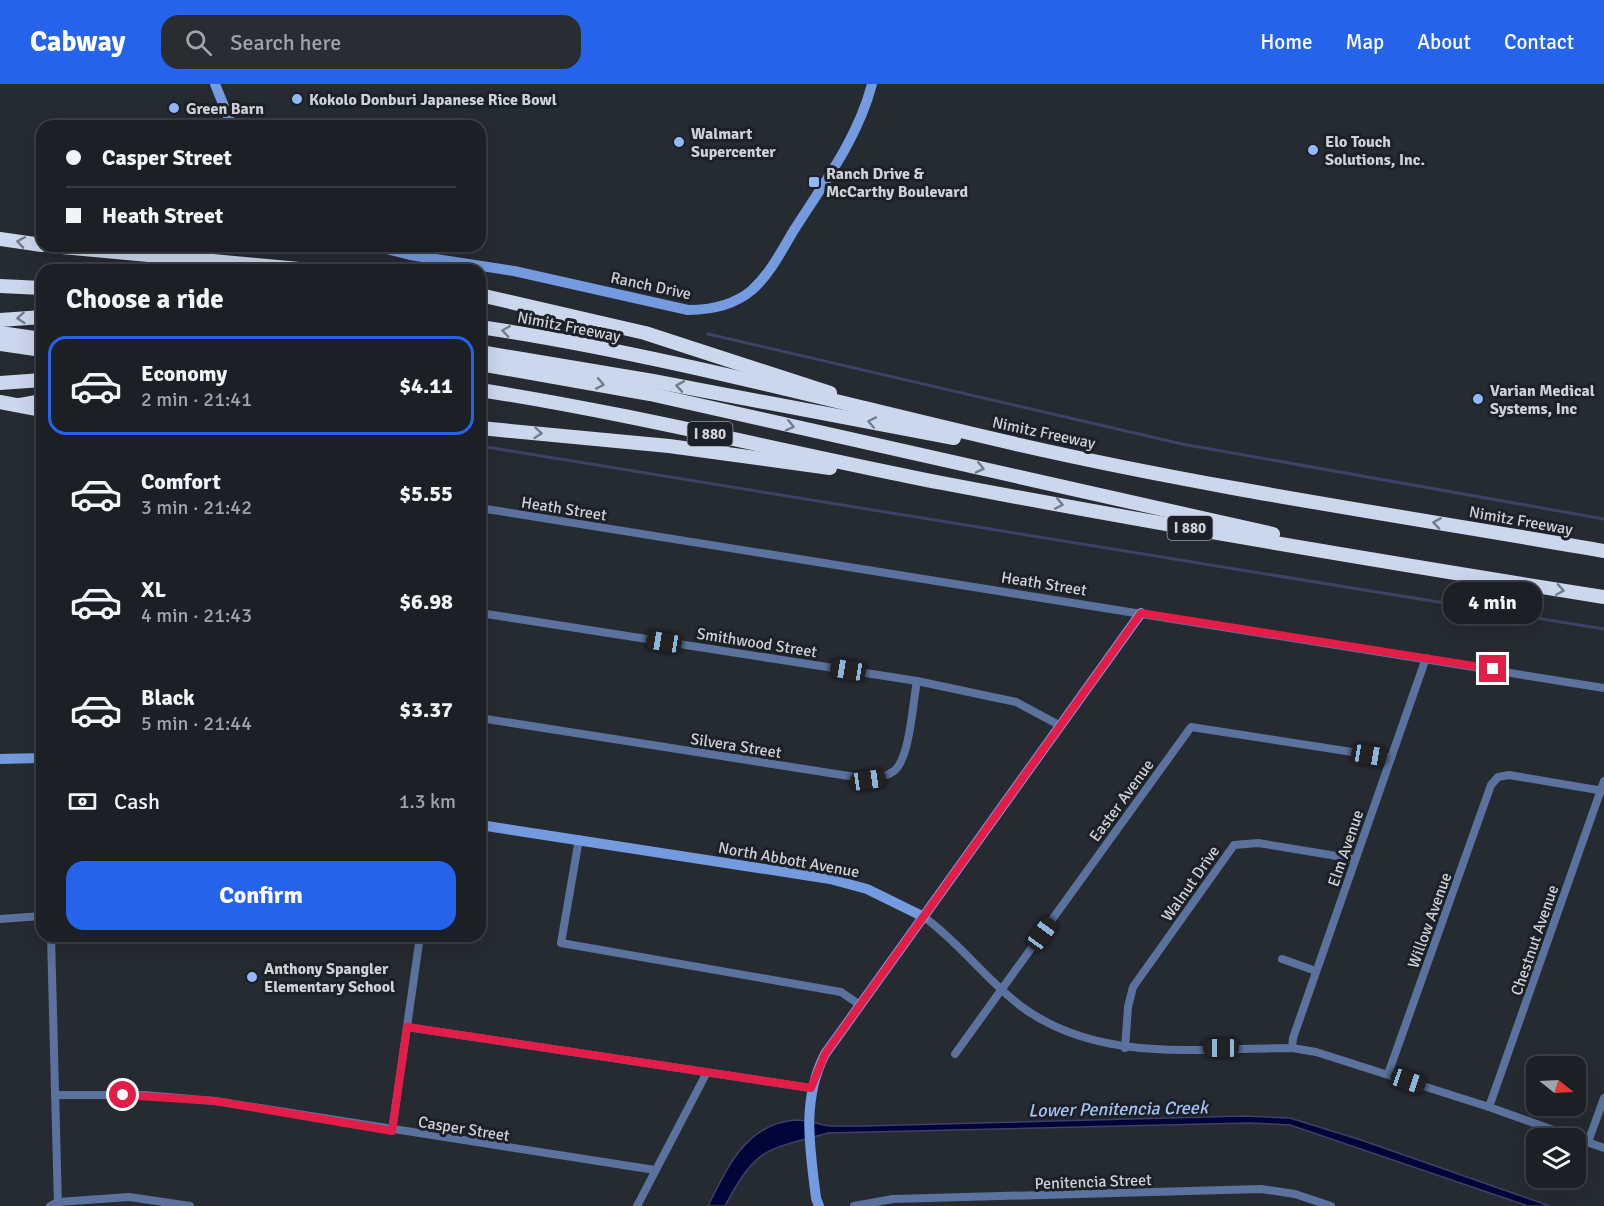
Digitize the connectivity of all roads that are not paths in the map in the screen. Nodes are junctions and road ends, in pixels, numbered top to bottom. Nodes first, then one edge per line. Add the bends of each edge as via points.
1 (214, 84) edge
2 (872, 84) edge
3 (229, 120) edge
4 (0, 239) edge
5 (36, 244) edge
6 (116, 252) edge
7 (398, 252) edge
8 (245, 264) edge
9 (468, 264) edge
10 (486, 267) edge
11 (0, 286) edge
12 (36, 288) edge
13 (486, 296) edge
14 (36, 317) edge
15 (0, 320) edge
16 (486, 328) edge
17 (0, 333) edge
18 (36, 338) edge
19 (0, 344) edge
20 (36, 349) edge
21 (486, 353) edge
22 (486, 365) edge
23 (36, 380) edge
24 (0, 383) edge
25 (486, 391) edge
26 (0, 402) edge
27 (36, 402) edge
28 (0, 408) edge
29 (36, 409) edge
30 (892, 414) junction
31 (486, 429) edge
32 (940, 482) junction
33 (1322, 505) junction
34 (486, 509) edge
35 (1604, 551) edge
36 (1440, 571) junction
37 (1604, 597) edge
38 (1141, 613) junction
39 (486, 614) edge
40 (1426, 658) junction
41 (917, 681) junction
42 (1604, 688) edge
43 (486, 719) edge
44 (1059, 725) junction
45 (36, 758) edge
46 (1391, 758) junction
47 (0, 759) edge
48 (1604, 781) edge
49 (1602, 791) edge
50 (486, 826) edge
51 (579, 839) junction
52 (1355, 859) junction
53 (36, 916) edge
54 (924, 917) junction
55 (0, 919) edge
56 (51, 942) edge
57 (419, 942) edge
58 (1282, 959) dead end
59 (1316, 971) junction
60 (1002, 990) junction
61 (860, 1005) junction
62 (407, 1027) junction
63 (1125, 1048) junction
64 (1292, 1048) junction
65 (955, 1054) dead end
66 (706, 1074) junction
67 (1388, 1074) junction
68 (811, 1088) junction
69 (55, 1095) junction
70 (1604, 1098) edge
71 (1489, 1107) junction
72 (392, 1131) junction
73 (1588, 1142) junction
74 (1604, 1148) edge
75 (655, 1170) junction
76 (1006, 1197) junction
77 (58, 1204) edge
78 (50, 1206) edge
79 (190, 1206) edge
80 (637, 1206) edge
81 (819, 1206) edge
82 (854, 1206) edge
83 (1006, 1206) edge
84 (1331, 1206) edge

1 - 3 street
2 - 10 street, Ranch Drive via 856,131 772,265 753,289 728,304 688,310
5 -> 4 highway
6 - 8 highway
7 - 9 street, Ranch Drive
11 - 12 highway
13 - 30 highway via 645,333
14 -> 15 highway
30 -> 16 highway, Nimitz Freeway via 591,346
17 - 18 highway
19 - 20 highway
33 -> 21 highway via 1257,498 850,417
22 -> 36 highway via 650,394
23 - 24 highway
25 - 32 highway, I 880 via 612,413
26 - 29 highway, bridge
27 - 28 highway
30 - 33 highway, Nimitz Freeway via 1023,446
31 -> 32 highway via 669,446
32 -> 36 highway, I 880
35 -> 33 highway, Nimitz Freeway
34 - 38 street, Heath Street
36 -> 37 highway, I 880
38 - 40 street, Heath Street
38 - 44 street
39 - 41 street, Smithwood Street
40 - 42 street, Heath Street
40 - 46 street, Elm Avenue
41 - 43 street, Silvera Street via 904,753 896,770 868,780
41 - 44 street, Smithwood Street via 1016,702
44 - 54 street
45 - 47 street
46 - 52 street, Elm Avenue
46 - 60 street, Easter Avenue via 1191,727
48 - 49 street, Chestnut Avenue
49 - 67 street, Willow Avenue via 1509,775 1498,777 1491,785
49 - 71 street, Chestnut Avenue
50 - 51 street, North Abbott Avenue
51 - 54 street, North Abbott Avenue via 846,883 883,895
51 - 61 street via 561,944 841,992
52 - 59 street, Elm Avenue
52 - 63 street, Walnut Drive via 1258,843 1234,845 1133,987
53 - 55 street
54 - 60 street, North Abbott Avenue
54 - 61 street
56 - 69 street
57 - 62 street
58 - 59 street
59 - 64 street, Elm Avenue
60 - 63 street, North Abbott Avenue via 1041,1020 1093,1042
60 - 65 street, Easter Avenue
61 - 68 street via 825,1054
62 - 66 street
62 - 72 street
63 - 64 street, North Abbott Avenue
64 - 67 street, North Abbott Avenue
66 - 68 street
66 - 75 street
67 - 71 street, North Abbott Avenue
68 - 81 street via 809,1141
69 - 72 street, Casper Street via 145,1095 215,1101
69 - 77 street
70 - 73 street
71 - 73 street, North Abbott Avenue
72 - 75 street, Casper Street
73 - 74 street, North Abbott Avenue
75 - 80 street
76 - 82 street, Penitencia Street via 893,1199
76 - 83 street
76 - 84 street, Penitencia Street via 1261,1190 1295,1194
77 - 78 street
77 - 79 street via 129,1197

